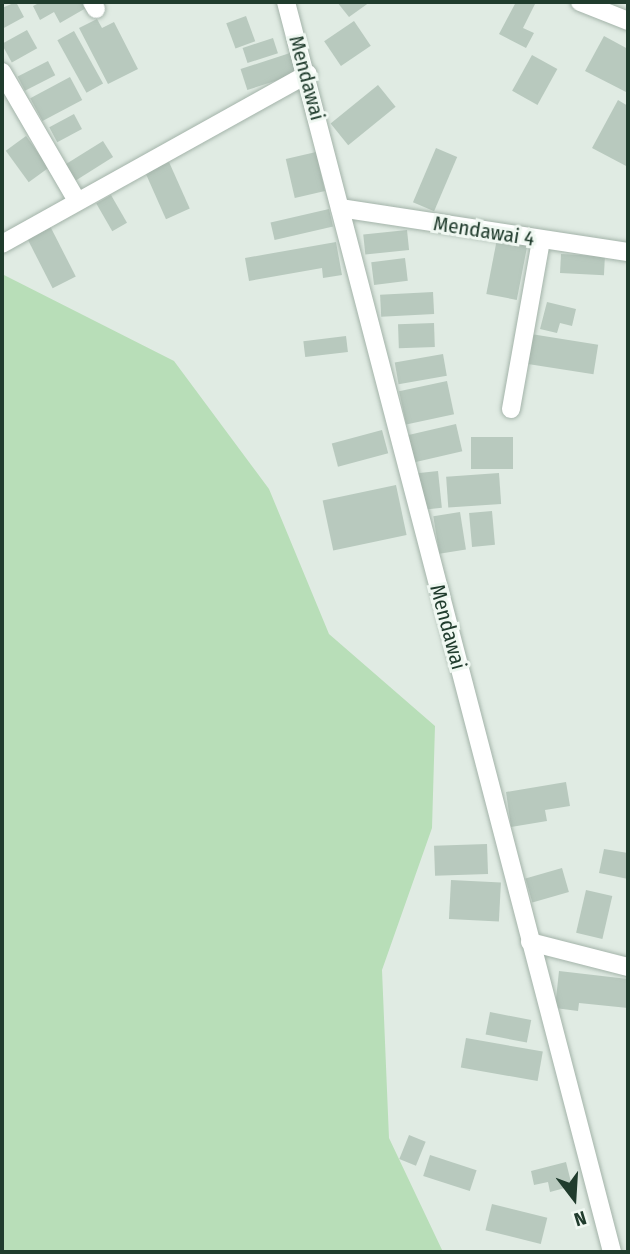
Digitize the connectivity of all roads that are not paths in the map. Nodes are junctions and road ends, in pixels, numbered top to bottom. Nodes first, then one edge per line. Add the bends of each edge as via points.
1 (286, 2) edge
2 (580, 2) edge
3 (628, 21) edge
4 (2, 72) edge
5 (308, 74) junction
6 (77, 201) junction
7 (340, 208) junction
8 (541, 240) junction
9 (2, 244) edge
10 (628, 252) edge
11 (511, 409) dead end
12 (530, 942) junction
13 (628, 967) edge
14 (612, 1252) edge

1 - 5 street, Mendawai
2 - 3 street
4 - 6 street
5 - 6 street
5 - 7 street, Mendawai
6 - 9 street
7 - 8 street, Mendawai 4
7 - 12 street, Mendawai
8 - 10 street, Mendawai 4
8 - 11 street
12 - 13 street
12 - 14 street, Mendawai

